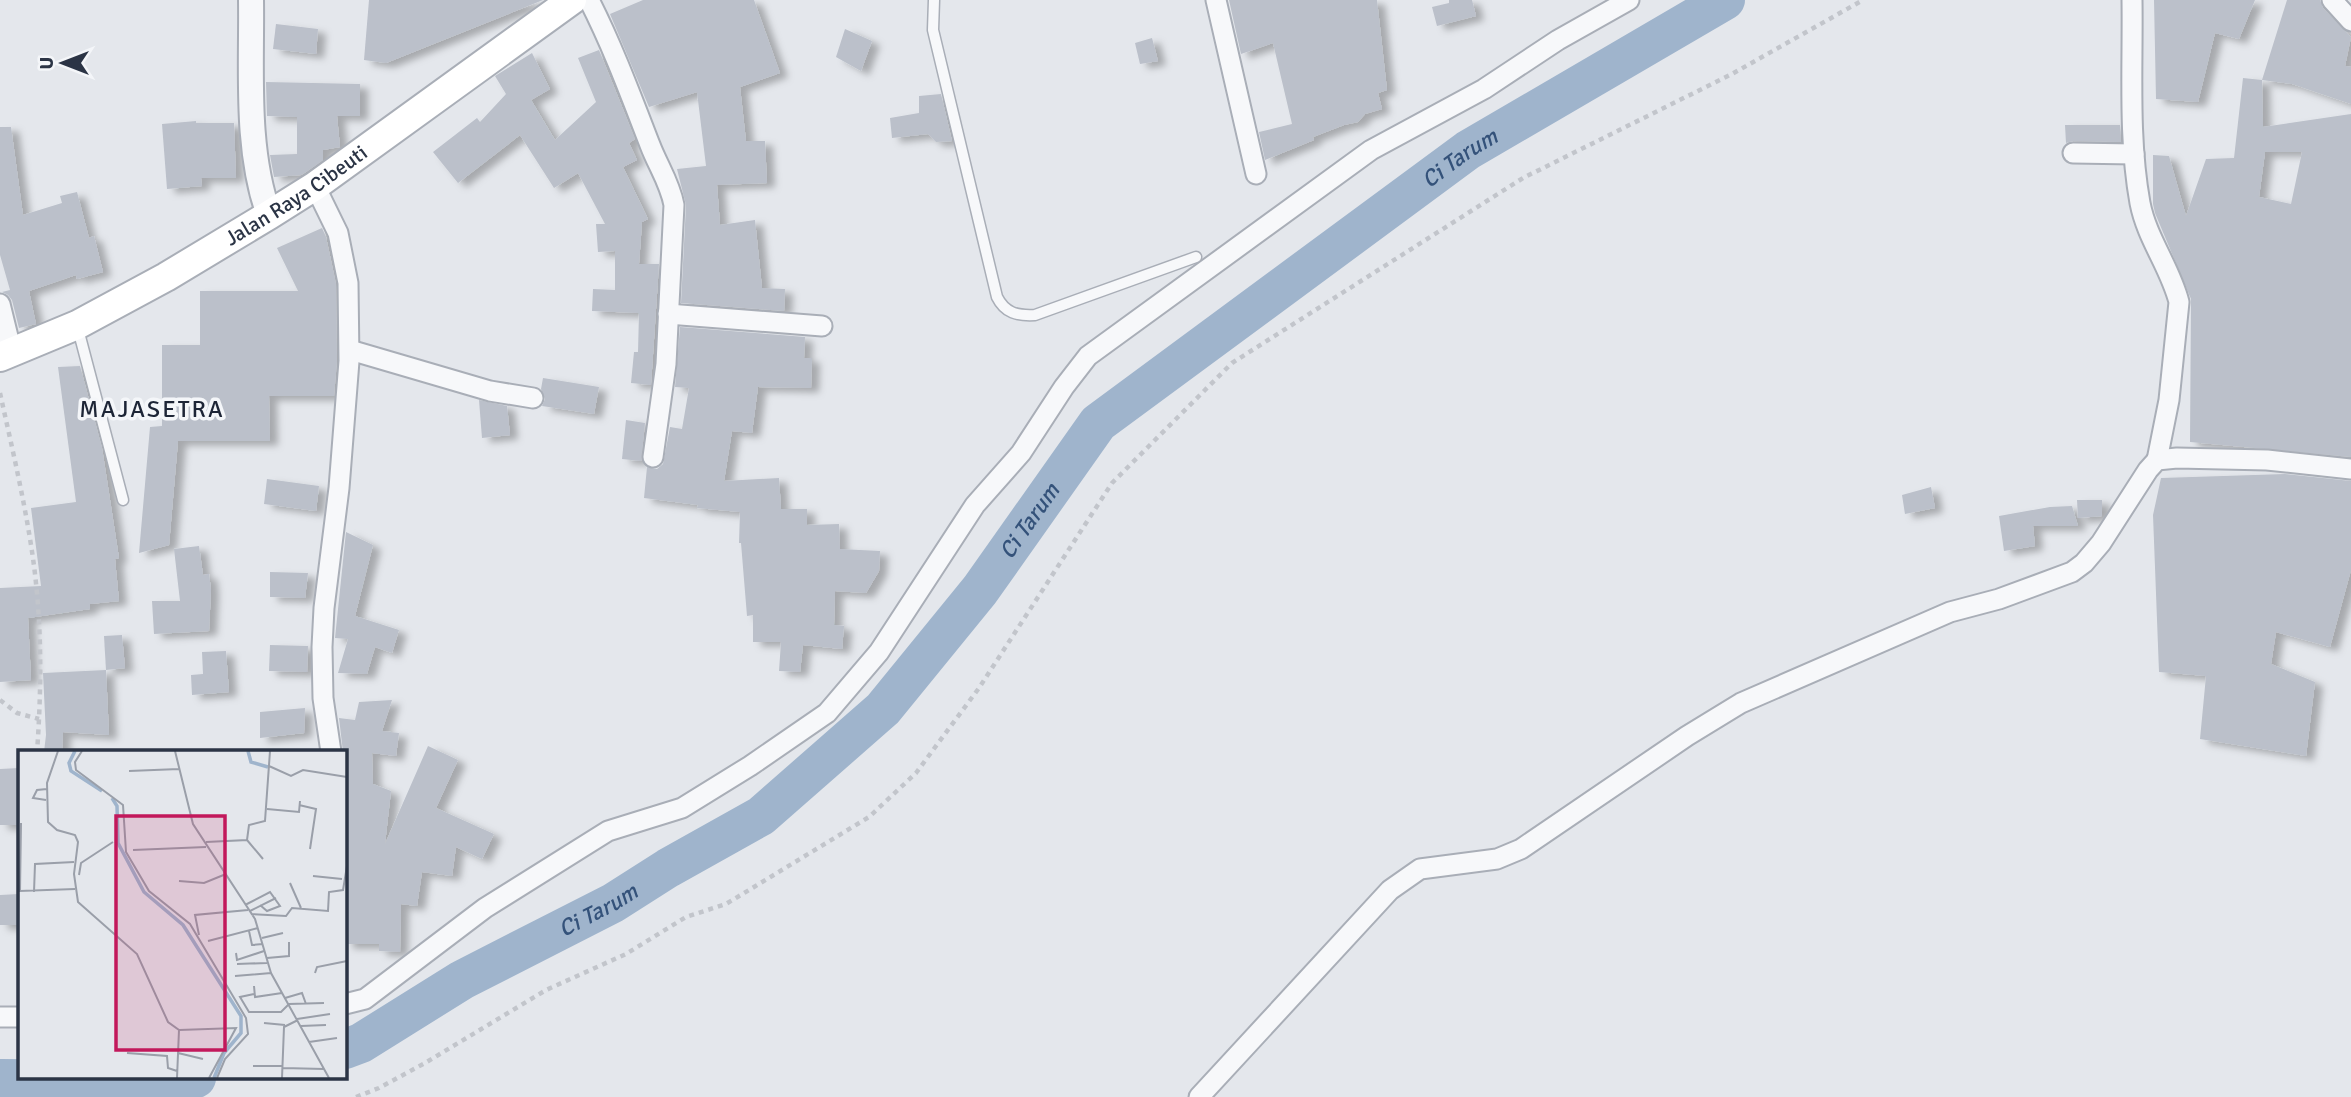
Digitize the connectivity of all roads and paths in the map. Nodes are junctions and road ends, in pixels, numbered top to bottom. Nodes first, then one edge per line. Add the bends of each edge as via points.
1 (251, 0) edge
2 (572, 0) edge
3 (589, 0) edge
4 (934, 0) edge
5 (1216, 0) edge
6 (1629, 0) edge
7 (1863, 0) edge
8 (2132, 0) edge
9 (2332, 0) edge
10 (2351, 21) edge
11 (2073, 153) dead end
12 (2134, 154) junction
13 (1256, 174) dead end
14 (315, 186) junction
15 (269, 215) junction
16 (1196, 257) dead end
17 (0, 304) edge
18 (668, 314) junction
19 (77, 325) junction
20 (822, 326) dead end
21 (350, 350) junction
22 (6, 355) edge
23 (0, 393) edge
24 (533, 398) dead end
25 (653, 457) dead end
26 (2157, 460) junction
27 (2351, 469) edge
28 (123, 500) dead end
29 (0, 700) edge
30 (39, 719) junction
31 (37, 750) edge
32 (331, 750) edge
33 (346, 1004) edge
34 (0, 1017) edge
35 (18, 1017) edge
36 (356, 1097) edge
37 (1199, 1097) edge

1 - 15 street via 257,164
2 - 14 main road, Jalan Raya Cibeuti
3 - 18 street via 672,195
4 - 16 lane via 933,30 1001,305 1010,312 1035,315
5 - 13 street
6 - 33 street via 1484,89 1371,150 1088,356 1021,453 975,505 878,652 827,713 682,807 608,831 485,908 365,999
7 - 36 path via 1732,74 1523,178 1232,363 1112,483 979,688 916,773 869,817 726,904 687,917
8 - 12 street
9 - 10 street
11 - 12 street
12 - 26 street via 2147,232 2179,302 2169,400
14 - 15 main road, Jalan Raya Cibeuti
14 - 21 street via 338,233 348,283
15 - 19 main road, Jalan Raya Cibeuti
17 - 22 street
18 - 20 street
18 - 25 street
19 - 22 main road, Jalan Raya Cibeuti
19 - 28 lane
21 - 24 street via 490,391
21 - 32 street via 323,634 323,698
23 - 30 path via 31,545 40,630
26 - 27 street via 2267,460
26 - 37 street via 2101,543 2072,572 1950,612 1741,703 1521,849 1497,859 1420,869 1408,876
29 - 30 path via 17,713
30 - 31 path
34 - 35 street

